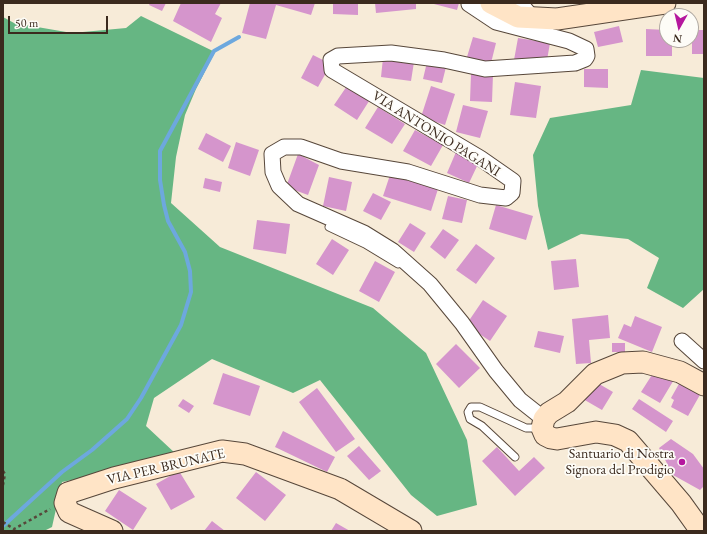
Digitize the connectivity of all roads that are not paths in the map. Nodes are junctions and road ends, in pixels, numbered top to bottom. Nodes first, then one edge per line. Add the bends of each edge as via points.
1 (470, 3) edge
2 (491, 3) edge
3 (665, 3) edge
4 (525, 10) edge
5 (329, 228) dead end
6 (403, 261) junction
7 (682, 341) dead end
8 (704, 361) edge
9 (704, 385) edge
10 (543, 423) junction
11 (515, 457) dead end
12 (112, 531) edge
13 (412, 531) edge
14 (701, 531) edge

1 - 6 street, VIA ANTONIO PAGANI via 496,22 569,40 586,48 587,56 575,63 485,69 391,53 338,56 331,60 332,70 480,158 513,182 512,193 506,198 480,195 408,172 341,161 301,146 284,147 272,154 273,172 279,186 298,204 364,233 394,251
2 - 4 street via 518,17
3 - 4 street via 557,20
5 - 6 lane via 366,244 398,264
6 - 10 street, VIA ANTONIO PAGANI via 430,284 496,371
7 - 8 street
9 - 10 street via 680,372 644,362 622,362 595,374 567,402 549,413
10 - 11 lane via 526,428 480,407 471,407 468,412 470,419 482,426
10 - 14 street via 545,435 551,438 596,432 615,435 628,441 681,503
12 - 13 street, VIA PER BRUNATE via 69,512 65,499 68,493 222,451 234,452 340,489

